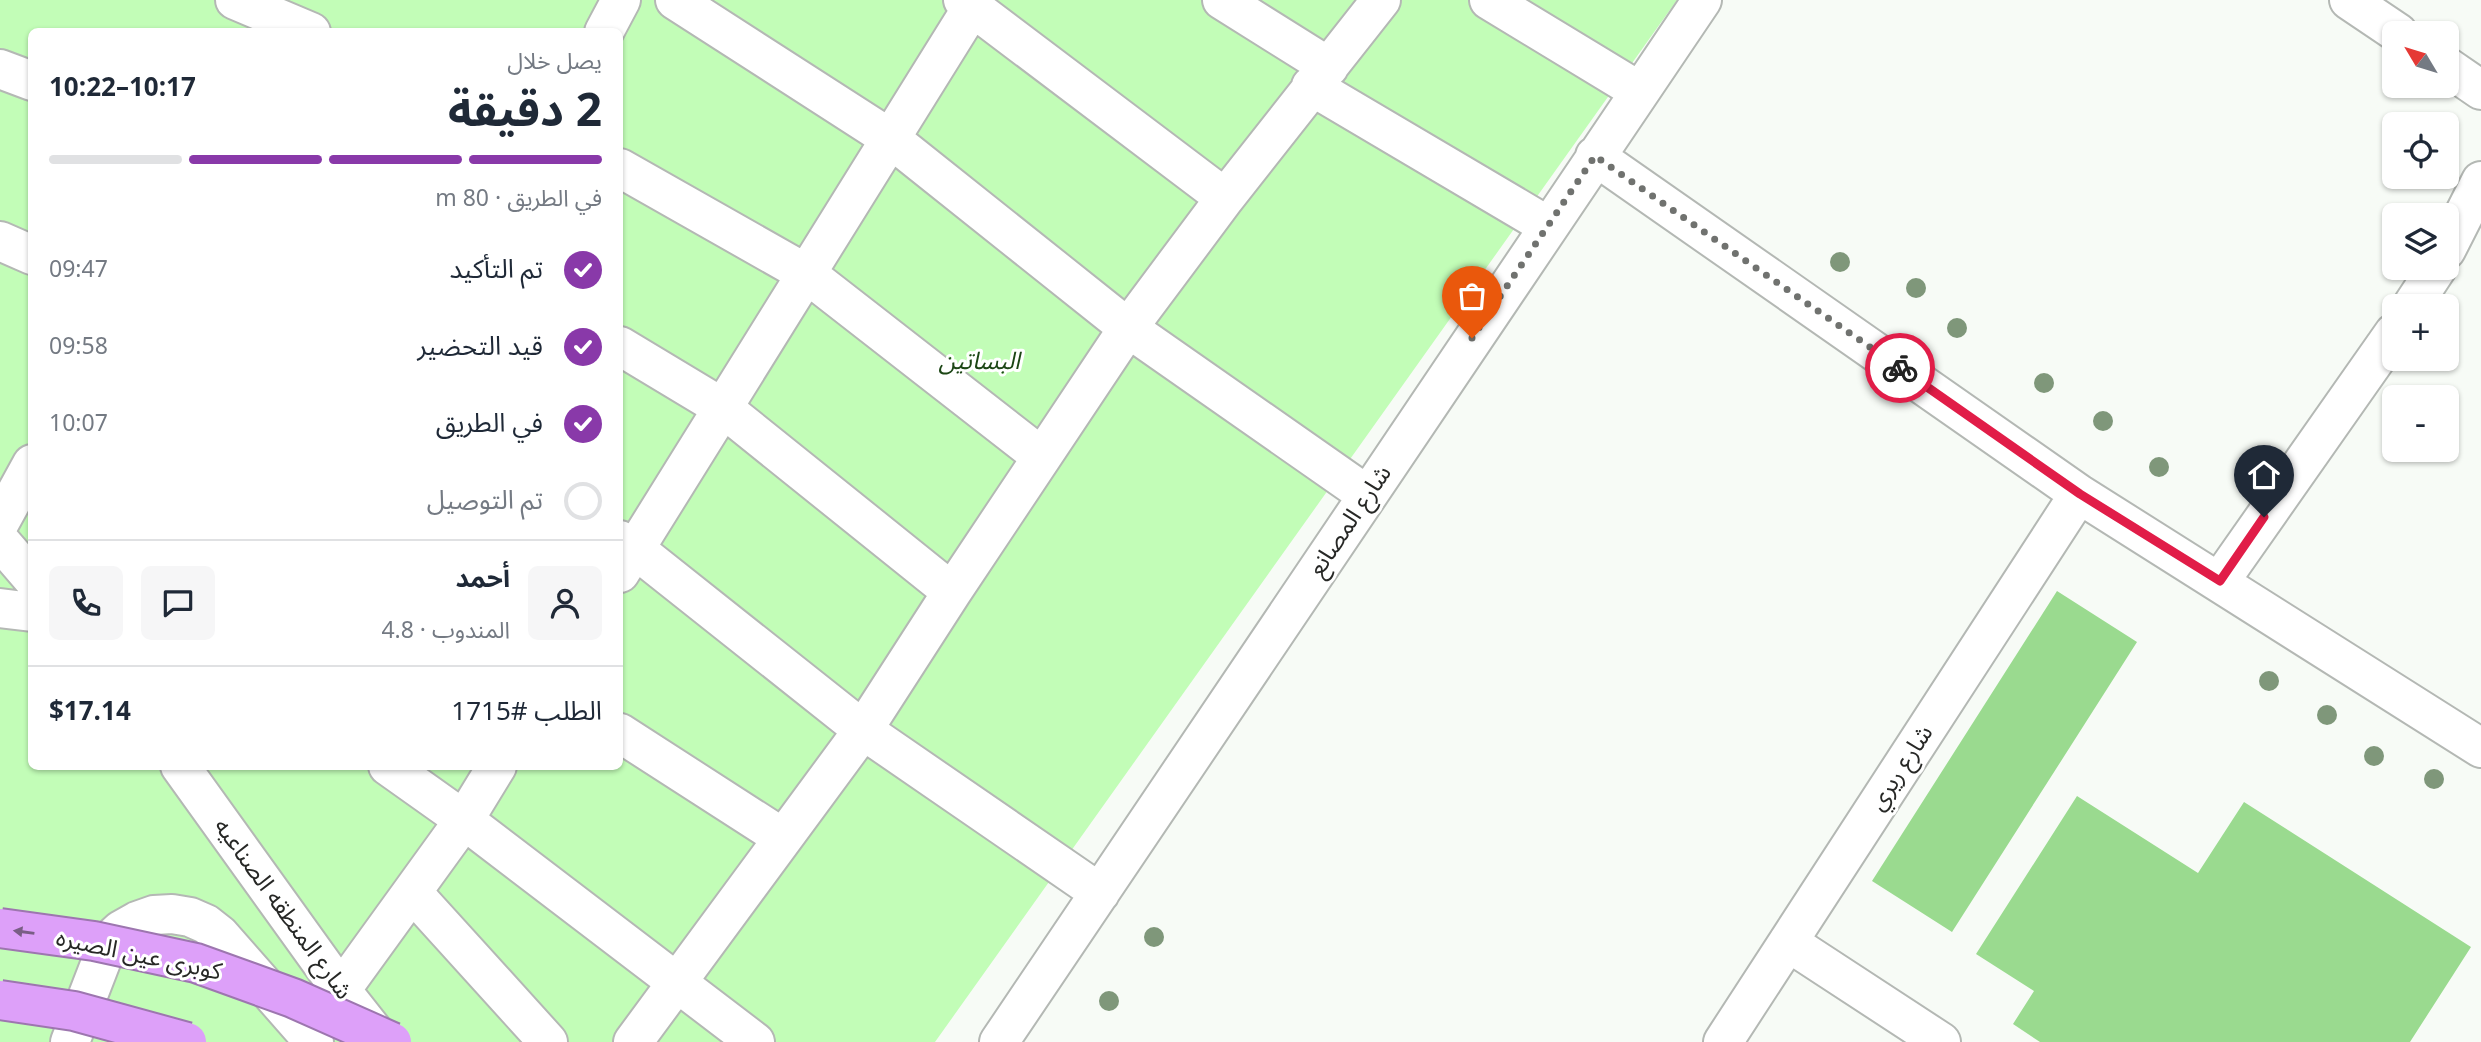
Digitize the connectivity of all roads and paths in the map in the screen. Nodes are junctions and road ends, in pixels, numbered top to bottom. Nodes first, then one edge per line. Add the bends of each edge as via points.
1 (675, 0) edge
2 (1222, 0) edge
3 (1381, 0) edge
4 (1489, 0) edge
5 (1702, 0) edge
6 (2349, 0) edge
7 (968, 3) edge
8 (258, 11) edge
9 (2382, 22) edge
10 (301, 28) edge
11 (0, 69) edge
12 (2459, 75) edge
13 (1320, 77) junction
14 (28, 80) edge
15 (2481, 90) edge
16 (1639, 91) junction
17 (891, 139) junction
18 (1595, 156) junction
19 (623, 169) edge
20 (2481, 181) edge
21 (1224, 198) junction
22 (2459, 224) edge
23 (1548, 226) junction
24 (0, 241) edge
25 (28, 253) edge
26 (807, 274) junction
27 (1128, 328) junction
28 (623, 348) edge
29 (2382, 350) edge
30 (723, 408) junction
31 (1042, 457) junction
32 (28, 471) edge
33 (2080, 494) junction
34 (1367, 495) junction
35 (0, 522) edge
36 (0, 541) edge
37 (625, 554) edge
38 (28, 573) edge
39 (2220, 581) junction
40 (952, 592) junction
41 (0, 608) edge
42 (28, 612) edge
43 (863, 730) junction
44 (623, 735) edge
45 (2481, 748) edge
46 (186, 770) edge
47 (394, 770) edge
48 (495, 770) edge
49 (464, 820) junction
50 (783, 838) junction
51 (412, 892) junction
52 (1100, 893) junction
53 (0, 928) edge
54 (1788, 942) junction
55 (676, 983) junction
56 (341, 990) junction
57 (0, 1000) edge
58 (311, 1039) edge
59 (70, 1042) edge
60 (187, 1042) edge
61 (382, 1042) edge
62 (392, 1042) edge
63 (548, 1042) edge
64 (633, 1042) edge
65 (755, 1042) edge
66 (999, 1042) edge
67 (1723, 1042) edge
68 (1941, 1042) edge

1 - 17 street
2 - 13 street
3 - 13 street
4 - 16 street
5 - 16 street, شارع المصانع
6 - 9 street
7 - 17 street
7 - 21 street
8 - 10 street
11 - 14 street
12 - 15 street
13 - 21 street
13 - 23 street
16 - 18 street, شارع المصانع
17 - 26 street
17 - 27 street
18 - 23 street, شارع المصانع
18 - 33 street
19 - 26 street
20 - 22 street
21 - 27 street
23 - 34 street, شارع المصانع
24 - 25 street
26 - 30 street
26 - 31 street
27 - 31 street
27 - 34 street
28 - 30 street
29 - 39 street
30 - 37 street
30 - 40 street
31 - 40 street
32 - 35 street
33 - 39 street
33 - 54 street, شارع ريري
34 - 52 street, شارع المصانع
36 - 38 street
37 - 43 street
39 - 45 street
40 - 43 street
41 - 42 street
43 - 50 street
43 - 52 street
44 - 50 street
46 - 56 street, شارع المنطقه الصناعيه
47 - 49 street
48 - 49 street
49 - 51 street
49 - 55 street
50 - 55 street
51 - 56 street
51 - 63 street
52 - 66 street, شارع المصانع
62 -> 53 highway, كوبرى عين الصيره, bridge via 197,962
54 - 67 street, شارع ريري
54 - 68 street
55 - 64 street
55 - 65 street
56 - 58 street
56 - 61 street, شارع المنطقه الصناعيه
57 - 60 highway, bridge via 74,1011
58 - 59 street via 220,935 190,917 172,914 137,921 109,941

